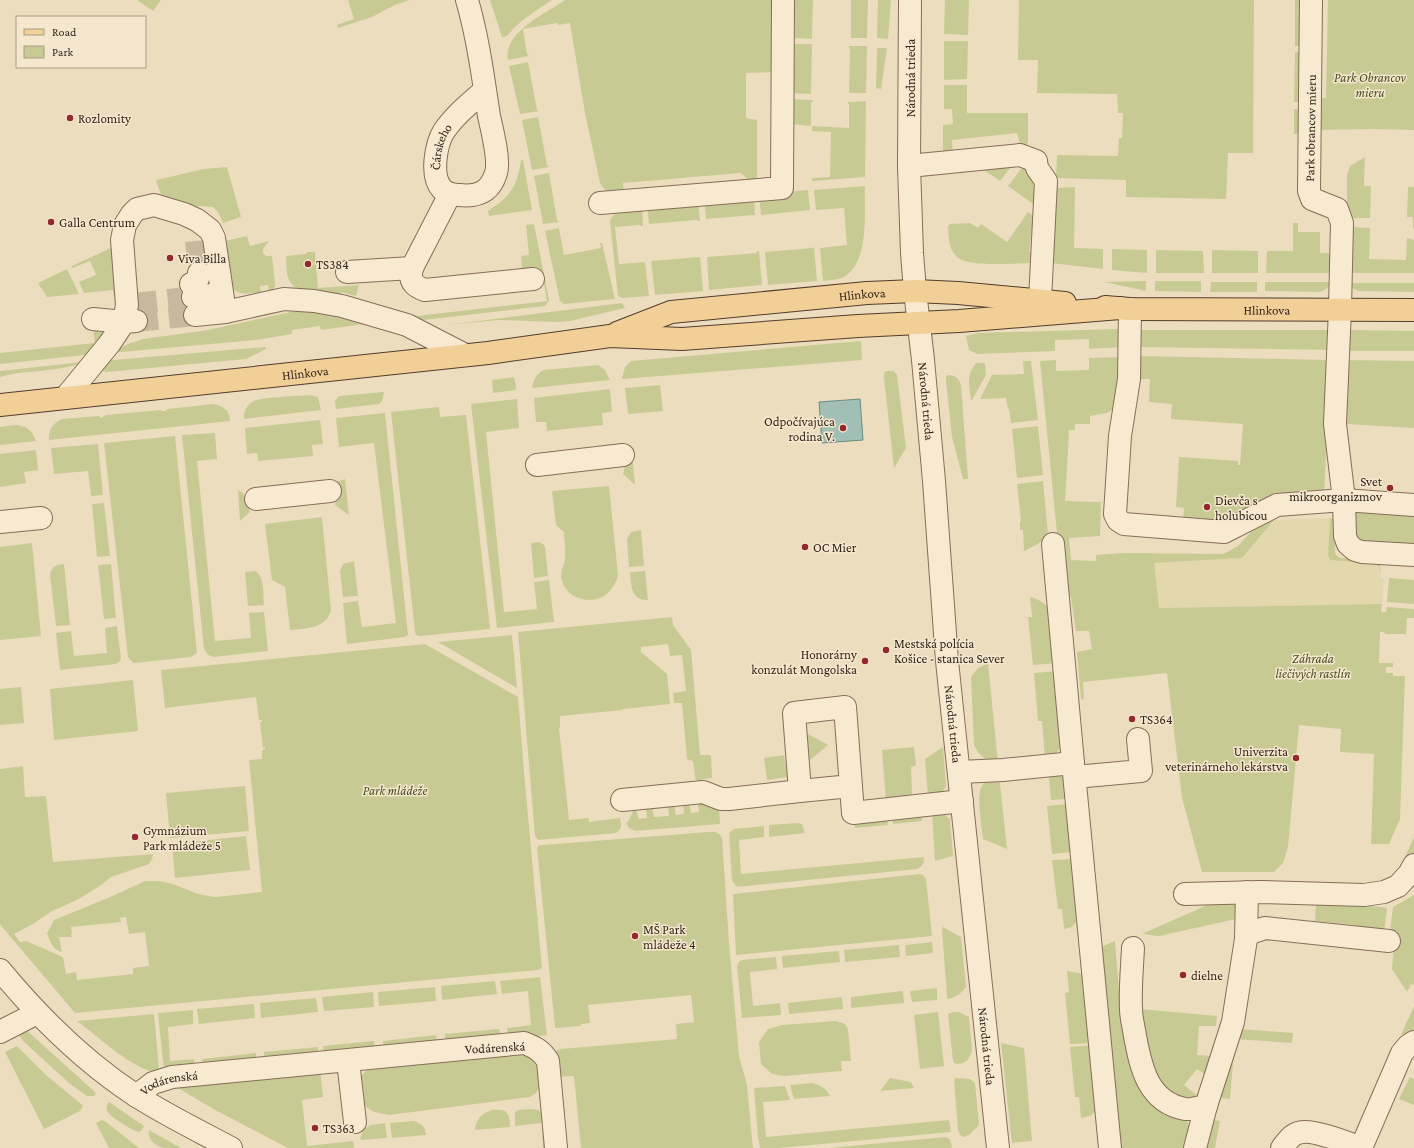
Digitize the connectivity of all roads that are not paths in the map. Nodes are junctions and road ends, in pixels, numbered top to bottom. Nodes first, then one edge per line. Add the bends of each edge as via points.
1 (467, 0) edge
2 (783, 0) edge
3 (910, 0) edge
4 (1311, 0) edge
5 (485, 90) junction
6 (909, 166) junction
7 (450, 194) junction
8 (600, 203) dead end
9 (412, 268) junction
10 (347, 272) dead end
11 (533, 279) dead end
12 (915, 291) junction
13 (195, 292) tunnel mouth
14 (1040, 300) junction
15 (223, 303) junction
16 (130, 305) junction
17 (1125, 309) junction
18 (1340, 309) junction
19 (1414, 310) edge
20 (93, 319) dead end
21 (919, 323) junction
22 (610, 336) junction
23 (465, 355) junction
24 (65, 398) junction
25 (0, 405) edge
26 (623, 455) dead end
27 (537, 465) dead end
28 (330, 491) dead end
29 (256, 499) dead end
30 (1344, 500) junction
31 (1414, 505) edge
32 (41, 518) dead end
33 (0, 522) edge
34 (1053, 544) dead end
35 (1414, 555) edge
36 (1138, 740) dead end
37 (1074, 770) junction
38 (959, 772) junction
39 (851, 786) junction
40 (800, 791) junction
41 (622, 800) dead end
42 (962, 801) junction
43 (1414, 865) edge
44 (1247, 892) junction
45 (1185, 894) dead end
46 (1246, 938) junction
47 (1389, 941) dead end
48 (1133, 948) dead end
49 (0, 970) edge
50 (37, 1012) junction
51 (0, 1032) edge
52 (1414, 1042) edge
53 (348, 1061) junction
54 (136, 1096) junction
55 (1206, 1106) junction
56 (355, 1122) dead end
57 (231, 1148) edge
58 (556, 1148) edge
59 (998, 1148) edge
60 (1110, 1148) edge
61 (1196, 1148) edge
62 (1282, 1148) edge
63 (1361, 1148) edge

1 - 5 street
2 - 8 street via 782,188
3 - 6 street, Národná trieda
4 - 18 street, Park obrancov mieru via 1309,191 1312,199 1336,209 1342,223
5 - 7 street, Čárskeho via 452,120 438,144 435,168 437,178 441,188
5 - 7 street via 496,156 496,172 491,184 478,195
6 - 12 street, Národná trieda
6 - 14 street via 1020,156 1036,161 1037,168 1046,181
7 - 9 street
9 - 10 street
9 - 11 street via 411,277 418,287 425,290
12 - 14 main road, Hlinkova
12 - 21 street, Národná trieda
12 - 22 main road, Hlinkova via 867,293 671,312
13 - 15 street
14 - 17 main road, Hlinkova
15 - 16 street via 214,238 210,230 196,230 184,214 154,205 137,210 125,225 122,240
15 - 23 street via 284,299 342,306 407,325
16 - 20 street
16 - 24 street via 110,343
17 - 18 main road, Hlinkova
17 - 21 main road, Hlinkova
17 - 30 street via 1129,379 1120,436 1115,514 1118,520 1124,524 1224,532 1277,505
18 - 19 main road, Hlinkova
18 - 30 street, Park obrancov mieru via 1335,424
21 - 22 main road, Hlinkova via 682,339
21 - 38 street, Národná trieda via 947,661
22 - 23 main road, Hlinkova
23 - 24 main road, Hlinkova
24 - 25 main road, Hlinkova
26 - 27 street
28 - 29 street
30 - 31 street
30 - 35 street, Park obrancov mieru via 1346,536 1348,544 1355,550
32 - 33 street
34 - 37 street
36 - 37 street via 1141,771
37 - 38 street
37 - 60 street
38 - 42 street, Národná trieda
39 - 40 street
39 - 40 street via 845,707 794,713
39 - 42 street via 853,813
40 - 41 street via 729,799 721,799 703,792
42 - 59 street, Národná trieda
43 - 44 street via 1398,886 1384,892 1364,895
44 - 45 street
44 - 46 street
46 - 47 street via 1250,933 1265,928
46 - 55 street via 1233,1022
48 - 55 street via 1131,1011 1144,1075 1151,1088 1171,1104 1186,1109
49 - 50 street, Vodárenská
50 - 51 street
50 - 54 street, Vodárenská via 88,1060
52 - 63 street via 1402,1052
53 - 54 street, Vodárenská via 172,1077 153,1083
53 - 56 street
53 - 58 street, Vodárenská via 524,1043 540,1050 548,1061
54 - 57 street, Vodárenská
55 - 61 street
62 - 63 street via 1298,1132 1313,1132

